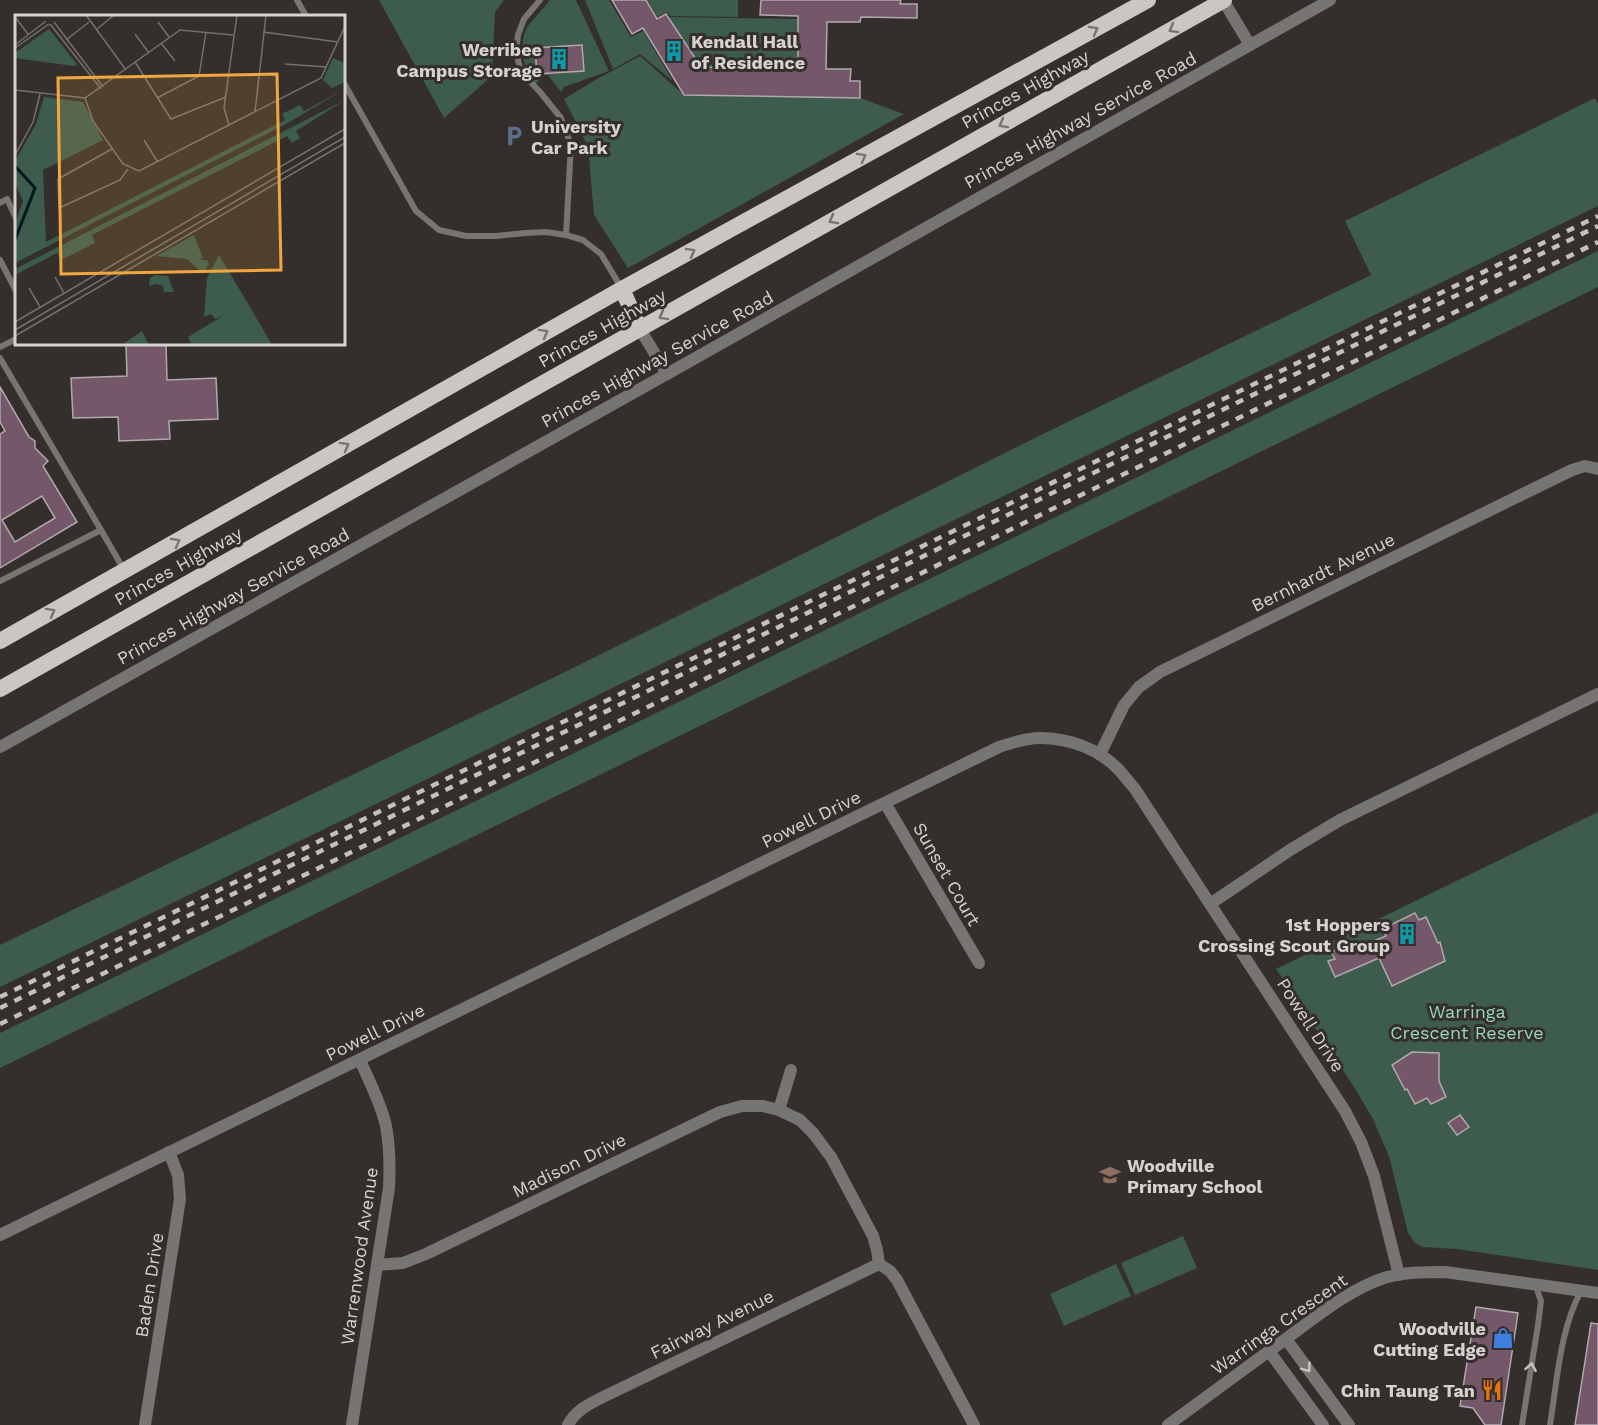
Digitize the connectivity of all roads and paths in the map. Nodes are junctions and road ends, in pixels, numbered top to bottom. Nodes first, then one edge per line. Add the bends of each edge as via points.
1 (297, 0) edge
2 (540, 0) edge
3 (1148, 0) edge
4 (1223, 0) edge
5 (1330, 0) edge
6 (305, 15) edge
7 (1250, 45) junction
8 (345, 85) edge
9 (0, 203) edge
10 (15, 216) edge
11 (566, 234) junction
12 (0, 260) edge
13 (15, 289) edge
14 (622, 289) junction
15 (640, 329) junction
16 (15, 340) edge
17 (0, 347) edge
18 (0, 357) edge
19 (668, 374) junction
20 (1598, 469) edge
21 (101, 530) junction
22 (125, 570) junction
23 (0, 581) edge
24 (0, 641) edge
25 (0, 689) edge
26 (1598, 694) edge
27 (0, 747) edge
28 (1100, 754) junction
29 (885, 803) junction
30 (1210, 904) junction
31 (979, 963) dead end
32 (360, 1060) junction
33 (791, 1070) dead end
34 (779, 1110) junction
35 (169, 1152) junction
36 (0, 1235) edge
37 (879, 1264) junction
38 (377, 1265) junction
39 (1399, 1275) junction
40 (1535, 1284) junction
41 (1581, 1291) junction
42 (1598, 1293) edge
43 (1286, 1339) junction
44 (1269, 1351) junction
45 (145, 1425) edge
46 (352, 1425) edge
47 (568, 1425) edge
48 (974, 1425) edge
49 (1168, 1425) edge
50 (1323, 1425) edge
51 (1349, 1425) edge
52 (1522, 1425) edge
53 (1551, 1425) edge

1 - 6 lane
2 - 11 lane via 524,19 516,52 521,72 561,118 571,145
14 -> 3 highway, Princes Highway
4 - 7 street, Princes Highway
4 -> 15 highway, Princes Highway
5 - 7 street, Princes Highway Service Road
7 - 19 street, Princes Highway Service Road
8 - 11 lane via 416,211 440,230 496,237 536,232
9 - 10 lane via 7,199
11 - 14 lane via 584,240 601,254
12 - 13 lane
14 - 15 highway
22 -> 14 highway, Princes Highway
15 - 19 street
15 - 25 highway, Princes Highway
16 - 17 lane
18 - 21 lane
19 - 27 street, Princes Highway Service Road
20 - 28 street, Bernhardt Avenue via 1585,466 1572,470 1160,672 1138,687 1124,705
21 - 22 lane
21 - 23 lane
24 -> 22 highway, Princes Highway
26 - 30 street via 1340,820
28 - 29 street, Powell Drive via 1060,740 1018,741
28 - 30 street, Powell Drive via 1135,789
29 - 31 street, Sunset Court
29 - 32 street, Powell Drive
30 - 39 street, Powell Drive via 1345,1111 1361,1142 1374,1176
32 - 35 street, Powell Drive
32 - 38 street, Warrenwood Avenue via 386,1125 390,1156
33 - 34 street
34 - 37 street, Madison Drive via 800,1120 831,1157 873,1236
34 - 38 street, Madison Drive via 742,1106 720,1112 426,1254 403,1263
35 - 36 street, Powell Drive
35 - 45 street, Baden Drive via 178,1174 180,1198
37 - 47 street, Fairway Avenue via 585,1406
37 - 48 street via 897,1280
38 - 46 street, Warrenwood Avenue
39 - 40 street, Warringa Crescent via 1444,1272
39 - 43 street, Warringa Crescent via 1366,1285
40 - 41 street, Warringa Crescent
52 -> 40 lane via 1539,1316
41 - 42 street, Warringa Crescent
41 - 53 lane via 1566,1332
43 - 44 street, Warringa Crescent
43 -> 51 street
44 - 49 street, Warringa Crescent
44 - 50 street

